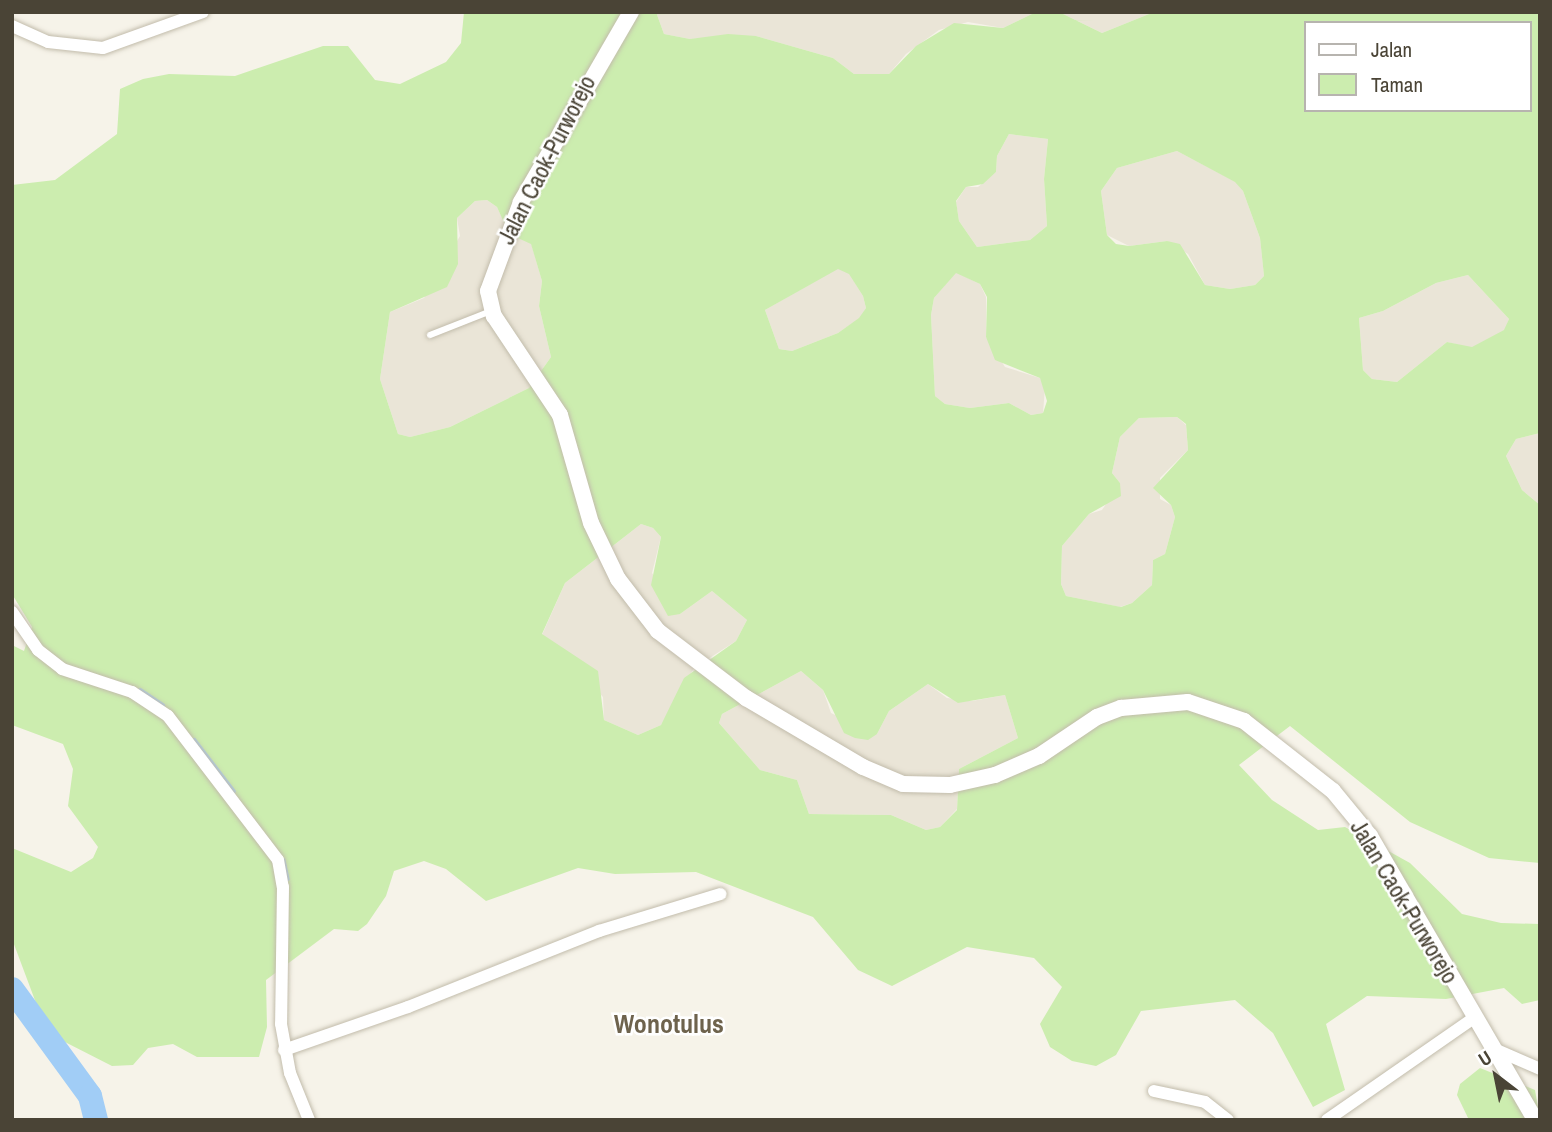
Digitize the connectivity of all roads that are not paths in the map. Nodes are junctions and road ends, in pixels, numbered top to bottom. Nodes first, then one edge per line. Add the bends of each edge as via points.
1 (203, 12) edge
2 (631, 12) edge
3 (12, 26) edge
4 (492, 310) junction
5 (429, 335) dead end
6 (12, 612) edge
7 (721, 894) dead end
8 (1474, 1018) junction
9 (290, 1048) junction
10 (1492, 1048) junction
11 (1540, 1069) edge
12 (1154, 1091) dead end
13 (309, 1120) edge
14 (1228, 1120) edge
15 (1327, 1120) edge
16 (1535, 1120) edge

1 - 3 street via 103,48 48,42
2 - 4 street, Jalan Caok-Purworejo via 521,202 491,273
4 - 5 lane
4 - 8 street, Jalan Caok-Purworejo via 560,415 591,523 618,579 658,631 746,698 863,767 903,784 950,785 995,775 1039,756 1097,717 1121,708 1188,702 1244,721 1333,791 1370,836
6 - 9 street via 38,650 62,669 132,692 169,716 278,860
7 - 9 street via 599,931 417,1004
8 - 10 street, Jalan Caok-Purworejo
8 - 15 street
9 - 13 street
10 - 11 street
10 - 16 street, Jalan Caok-Purworejo
12 - 14 street via 1205,1102

